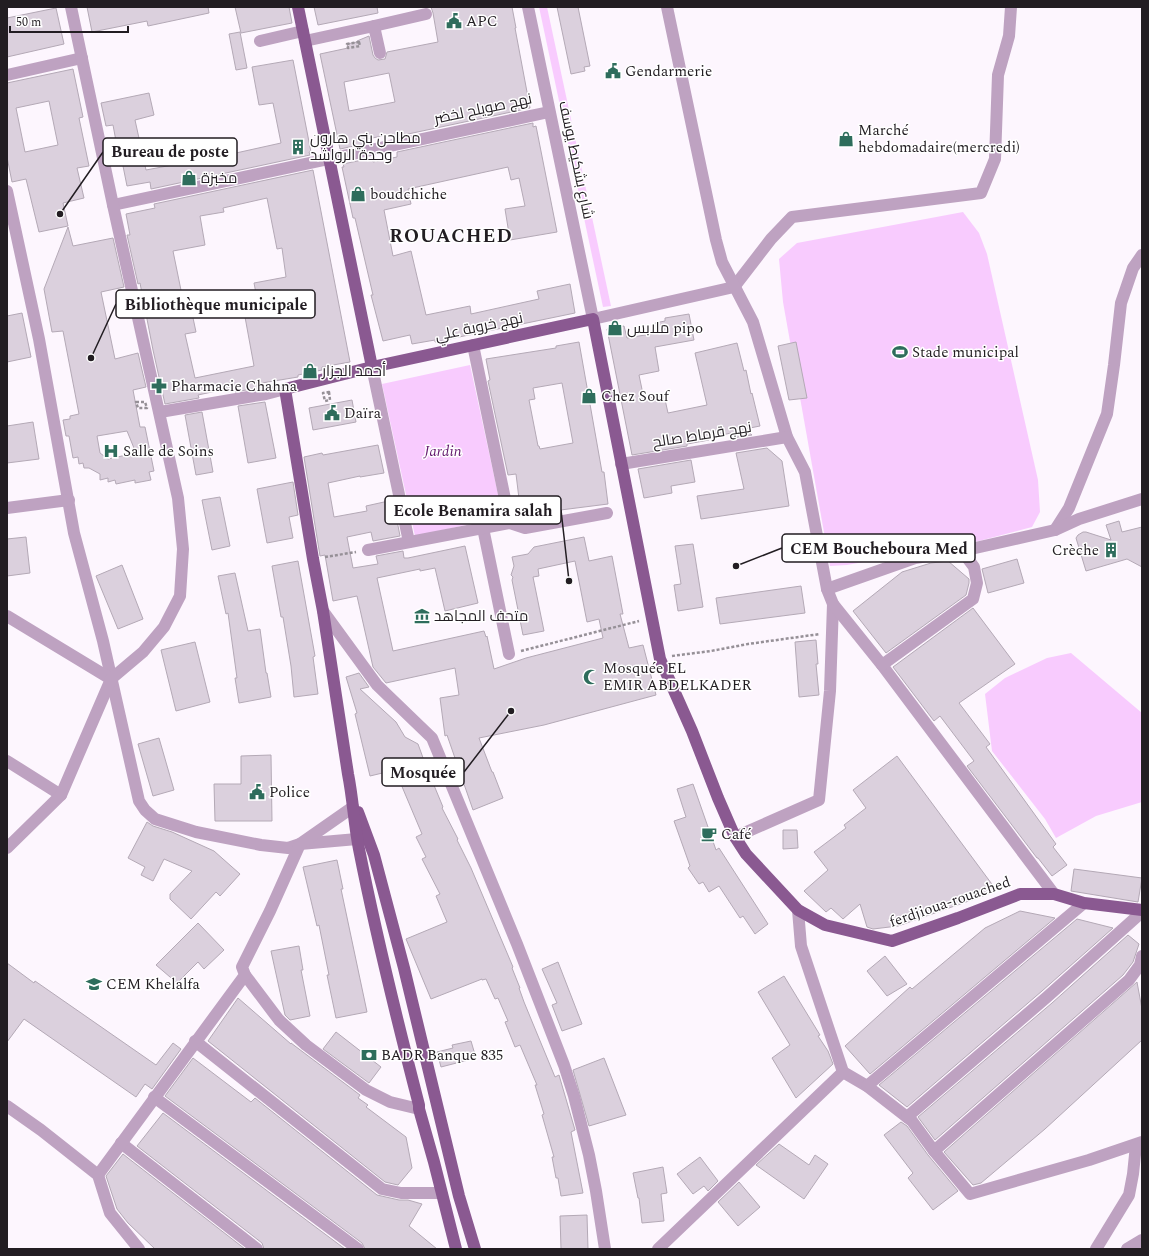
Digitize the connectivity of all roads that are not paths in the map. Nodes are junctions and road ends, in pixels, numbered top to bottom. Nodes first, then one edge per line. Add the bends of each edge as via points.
1 (71, 7) edge
2 (298, 7) edge
3 (528, 7) edge
4 (667, 7) edge
5 (1011, 7) edge
6 (426, 14) dead end
7 (374, 26) junction
8 (304, 36) junction
9 (260, 40) dead end
10 (380, 53) dead end
11 (82, 58) junction
12 (7, 75) edge
13 (549, 112) junction
14 (329, 158) junction
15 (7, 191) edge
16 (113, 205) junction
17 (1142, 255) edge
18 (734, 287) junction
19 (593, 319) junction
20 (473, 345) junction
21 (372, 367) junction
22 (285, 389) junction
23 (160, 412) junction
24 (787, 436) junction
25 (621, 464) junction
26 (69, 500) junction
27 (1142, 500) edge
28 (7, 508) edge
29 (607, 513) dead end
30 (510, 523) junction
31 (483, 528) junction
32 (1055, 530) junction
33 (409, 542) junction
34 (368, 550) road end
35 (962, 551) junction
36 (827, 589) junction
37 (833, 604) junction
38 (323, 611) junction
39 (7, 616) edge
40 (509, 654) road end
41 (882, 665) junction
42 (111, 678) junction
43 (7, 761) edge
44 (61, 795) junction
45 (353, 802) junction
46 (735, 837) junction
47 (357, 839) junction
48 (300, 844) junction
49 (7, 848) edge
50 (1054, 894) junction
51 (1084, 903) junction
52 (798, 910) junction
53 (1142, 911) edge
54 (1142, 956) edge
55 (245, 975) junction
56 (195, 1041) junction
57 (844, 1072) junction
58 (867, 1086) junction
59 (154, 1097) junction
60 (7, 1106) edge
61 (419, 1109) junction
62 (907, 1117) junction
63 (121, 1143) junction
64 (1139, 1143) edge
65 (934, 1151) junction
66 (98, 1175) junction
67 (442, 1193) junction
68 (1142, 1240) edge
69 (139, 1249) edge
70 (257, 1249) edge
71 (358, 1249) edge
72 (456, 1249) edge
73 (475, 1249) edge
74 (605, 1249) edge
75 (658, 1249) edge
76 (1096, 1249) edge
77 (1127, 1249) edge

1 - 11 street
2 - 8 main road
3 - 13 street, شارع بشكيط يوسف
4 - 18 street via 716,240 722,262
5 - 18 street via 1009,36 998,75 995,159 981,193 792,217 771,239
6 - 7 street
7 - 8 street
7 - 10 street
8 - 9 street
8 - 14 main road
11 - 12 street
11 - 16 street
13 - 14 street, نهج صويلح لخضر
13 - 19 street, شارع بشكيط يوسف
14 - 16 street, نهج صويلح لخضر
14 - 21 main road
15 - 26 street via 35,319
16 - 23 street
17 - 32 street via 1133,268 1121,303 1106,414 1069,508
18 - 19 street
18 - 24 street via 753,322
19 - 20 main road, نهج خروبة علي
19 - 25 main road, ferdjioua-rouached
20 - 21 main road, نهج خروبة علي
20 - 30 street
21 - 22 main road, نهج خروبة علي
21 - 33 street
22 - 23 street
22 - 38 main road
23 - 42 street via 178,498 183,549 180,596 164,627 143,652
24 - 25 street, نهج قرماط صالح
24 - 36 street via 805,472
25 - 46 main road, ferdjioua-rouached via 660,659
26 - 28 street
26 - 42 street via 74,533
27 - 32 street via 1079,519
29 - 30 street via 525,528
30 - 31 street
31 - 33 street
31 - 40 street
32 - 35 street
33 - 34 street
35 - 36 street via 915,558
35 - 41 street via 974,567 977,583 973,599
36 - 37 street
37 - 41 street
37 - 46 street via 830,691 819,800
38 - 45 main road
38 - 74 street via 377,685 432,738 517,944 574,1096 589,1155
39 - 42 street
41 - 50 street
42 - 44 street
42 - 48 street via 139,801 155,819 196,832 261,845 288,848
43 - 44 street
44 - 49 street
45 - 47 main road
45 - 48 street
45 - 73 main road via 374,855 459,1196
46 - 52 main road, ferdjioua-rouached via 746,854
47 - 48 street
47 - 61 main road
48 - 55 street via 242,967
50 - 51 main road, ferdjioua-rouached
50 - 52 main road, ferdjioua-rouached via 1020,894 892,941 825,925
51 - 53 main road, ferdjioua-rouached
51 - 58 street
52 - 57 street via 800,946
53 - 62 street via 1047,997
54 - 65 street via 1140,965 1128,980
55 - 56 street
55 - 61 street via 279,1020 306,1045 366,1090 390,1102
56 - 59 street
56 - 67 street via 382,1189 401,1193
57 - 58 street
57 - 75 street
58 - 62 street
59 - 63 street
59 - 71 street
60 - 66 street via 42,1130
61 - 67 main road
62 - 65 street
63 - 66 street
63 - 70 street
64 - 65 street via 970,1194
64 - 76 street via 1129,1195
66 - 69 street via 110,1213
67 - 72 main road
68 - 77 street

